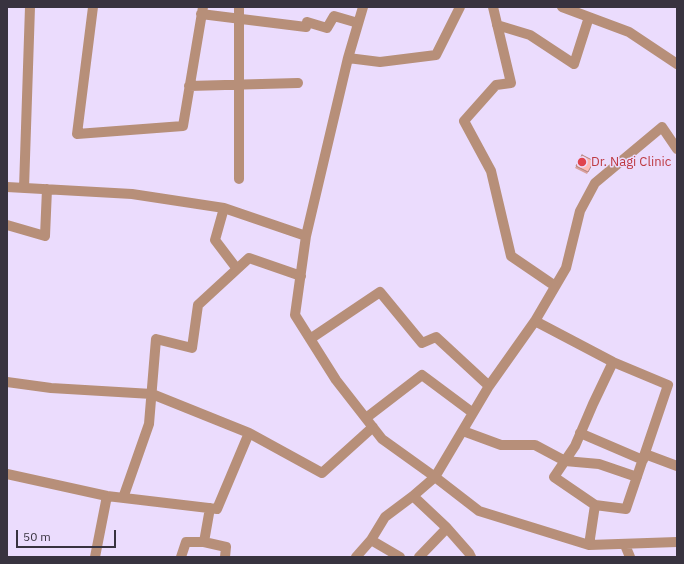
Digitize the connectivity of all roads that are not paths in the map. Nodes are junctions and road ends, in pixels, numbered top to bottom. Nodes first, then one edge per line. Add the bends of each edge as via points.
1 (30, 7) edge
2 (93, 7) edge
3 (239, 7) edge
4 (363, 7) edge
5 (460, 7) edge
6 (493, 7) edge
7 (562, 7) edge
8 (202, 10) edge
9 (334, 11) edge
10 (589, 17) junction
11 (238, 18) junction
12 (358, 23) junction
13 (497, 25) junction
14 (348, 58) junction
15 (677, 64) edge
16 (298, 83) dead end
17 (238, 84) junction
18 (189, 86) junction
19 (677, 149) edge
20 (239, 179) dead end
21 (7, 187) edge
22 (24, 188) junction
23 (47, 189) junction
24 (224, 208) junction
25 (7, 225) edge
26 (306, 236) junction
27 (237, 269) junction
28 (301, 276) junction
29 (555, 286) junction
30 (535, 321) junction
31 (310, 339) junction
32 (613, 362) junction
33 (7, 382) edge
34 (489, 386) junction
35 (152, 394) junction
36 (473, 413) junction
37 (366, 418) junction
38 (373, 427) junction
39 (463, 430) junction
40 (249, 432) junction
41 (580, 433) junction
42 (644, 457) junction
43 (565, 461) junction
44 (677, 466) edge
45 (7, 474) edge
46 (435, 477) junction
47 (637, 477) junction
48 (107, 496) junction
49 (413, 496) junction
50 (122, 498) junction
51 (595, 504) junction
52 (210, 508) junction
53 (446, 528) junction
54 (371, 540) junction
55 (204, 542) junction
56 (677, 542) edge
57 (589, 545) junction
58 (625, 545) junction
59 (95, 557) edge
60 (181, 557) edge
61 (225, 557) edge
62 (356, 557) edge
63 (400, 557) edge
64 (420, 557) edge
65 (471, 557) edge
66 (630, 557) edge

1 - 22 street
2 - 18 street via 77,134 183,126
3 - 11 street
4 - 12 street
5 - 14 street via 436,55 380,62
6 - 13 street
7 - 10 street
8 - 11 street
8 - 18 street
9 - 11 street via 327,28 307,22 306,27
9 - 12 street
10 - 13 street via 574,64 530,35
10 - 15 street via 629,32
11 - 17 street
12 - 14 street
13 - 29 street via 511,83 496,85 464,122 491,171 511,256
14 - 26 street
16 - 17 street
17 - 18 street
17 - 20 street
19 - 29 street via 662,128 595,183 580,211 566,268
21 - 22 street
22 - 23 street
23 - 24 street via 132,194
23 - 25 street via 45,236
24 - 26 street
24 - 27 street via 215,240
26 - 28 street
27 - 28 street via 249,258
27 - 35 street via 198,305 192,348 156,339
28 - 31 street via 295,315
29 - 30 street
30 - 32 street
30 - 34 street
31 - 34 street via 380,292 422,343 436,337
31 - 37 street via 336,380
32 - 41 street
32 - 42 street via 668,385
33 - 35 street via 52,388
34 - 36 street
35 - 40 street
35 - 50 street via 149,424
36 - 37 street via 422,375
36 - 39 street
37 - 38 street
38 - 40 street via 322,473
38 - 46 street via 382,439
39 - 43 street via 502,445 535,445
39 - 46 street
40 - 52 street via 217,509
41 - 42 street
41 - 43 street
42 - 44 street
42 - 47 street
43 - 47 street via 599,464
43 - 51 street via 554,477
45 - 48 street
46 - 49 street
46 - 57 street via 479,511
47 - 51 street via 626,509
48 - 50 street
48 - 59 street
49 - 53 street
49 - 54 street via 385,517
50 - 52 street
51 - 57 street
52 - 55 street
53 - 64 street
53 - 65 street
54 - 62 street
54 - 63 street
55 - 60 street via 186,542
55 - 61 street via 226,547
56 - 58 street
57 - 58 street
58 - 66 street

